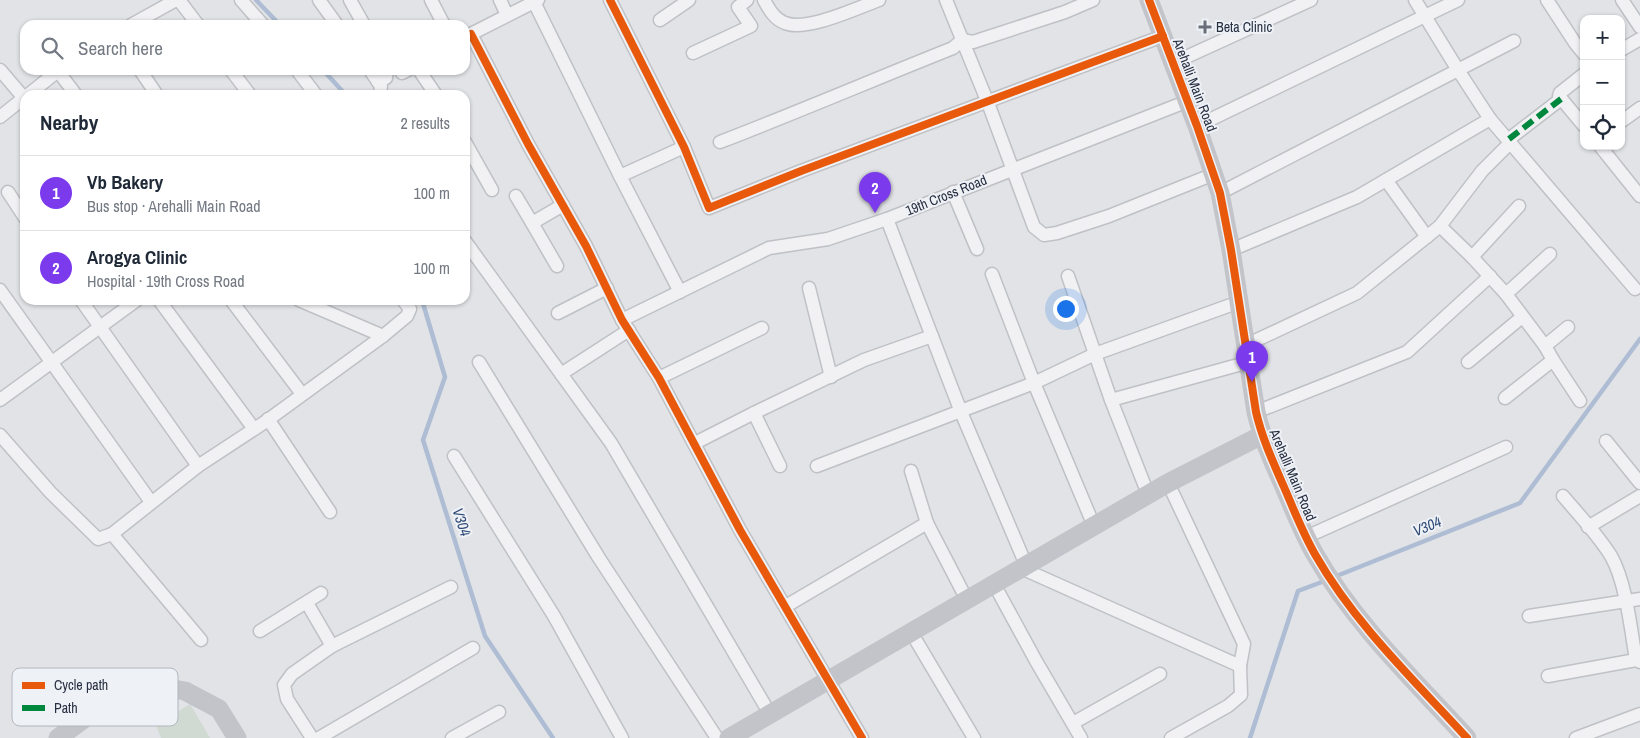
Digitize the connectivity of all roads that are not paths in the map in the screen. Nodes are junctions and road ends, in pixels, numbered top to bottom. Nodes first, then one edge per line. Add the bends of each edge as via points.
1 (177, 0) edge
2 (242, 0) edge
3 (320, 0) edge
4 (350, 0) edge
5 (431, 0) edge
6 (500, 0) edge
7 (610, 0) edge
8 (689, 0) edge
9 (747, 0) edge
10 (764, 0) edge
11 (879, 0) edge
12 (946, 0) edge
13 (1094, 0) edge
14 (1149, 0) edge
15 (1311, 0) edge
16 (1415, 0) edge
17 (1458, 0) edge
18 (1547, 0) edge
19 (1622, 0) edge
20 (536, 1) edge
21 (507, 15) junction
22 (1424, 17) junction
23 (140, 20) edge
24 (194, 20) edge
25 (259, 20) edge
26 (334, 20) edge
27 (361, 20) edge
28 (441, 20) edge
29 (660, 20) dead end
30 (1640, 27) edge
31 (470, 34) edge
32 (1163, 36) junction
33 (470, 39) edge
34 (1640, 39) edge
35 (962, 40) junction
36 (1514, 41) dead end
37 (1625, 48) edge
38 (1580, 49) edge
39 (693, 53) dead end
40 (1173, 64) junction
41 (0, 70) edge
42 (1458, 70) junction
43 (53, 75) edge
44 (62, 75) edge
45 (143, 75) edge
46 (236, 75) edge
47 (302, 75) edge
48 (373, 75) edge
49 (386, 75) edge
50 (422, 75) edge
51 (1580, 77) edge
52 (378, 82) junction
53 (35, 90) edge
54 (73, 90) edge
55 (154, 90) edge
56 (246, 90) edge
57 (312, 90) edge
58 (381, 90) edge
59 (433, 90) edge
60 (20, 91) edge
61 (1562, 99) junction
62 (1188, 101) junction
63 (20, 102) edge
64 (988, 103) junction
65 (1640, 108) edge
66 (0, 117) edge
67 (1490, 118) junction
68 (1625, 119) edge
69 (1580, 121) edge
70 (1197, 126) junction
71 (1510, 141) junction
72 (720, 142) dead end
73 (684, 147) junction
74 (1603, 150) edge
75 (470, 151) edge
76 (1012, 169) junction
77 (1214, 174) junction
78 (620, 176) junction
79 (1386, 180) junction
80 (492, 190) dead end
81 (4, 191) edge
82 (953, 192) junction
83 (1220, 193) junction
84 (20, 196) edge
85 (516, 196) dead end
86 (1640, 196) edge
87 (563, 205) junction
88 (1520, 206) dead end
89 (20, 212) edge
90 (887, 219) junction
91 (532, 223) junction
92 (1440, 226) junction
93 (1427, 237) junction
94 (470, 248) edge
95 (977, 249) dead end
96 (1231, 250) junction
97 (1550, 254) dead end
98 (1472, 257) junction
99 (557, 266) dead end
100 (992, 274) dead end
101 (1068, 276) dead end
102 (1490, 276) junction
103 (607, 288) junction
104 (809, 288) dead end
105 (1635, 289) dead end
106 (0, 290) edge
107 (680, 292) junction
108 (1506, 294) junction
109 (1239, 302) junction
110 (85, 305) edge
111 (130, 305) edge
112 (163, 305) edge
113 (235, 305) edge
114 (311, 305) edge
115 (407, 305) edge
116 (558, 313) dead end
117 (1522, 317) junction
118 (625, 325) junction
119 (1568, 326) dead end
120 (100, 327) junction
121 (762, 328) dead end
122 (383, 336) junction
123 (932, 336) junction
124 (1545, 346) junction
125 (1247, 353) junction
126 (1095, 354) junction
127 (1553, 360) junction
128 (479, 362) dead end
129 (1468, 362) dead end
130 (50, 363) junction
131 (561, 374) junction
132 (831, 377) junction
133 (659, 378) junction
134 (1034, 382) junction
135 (302, 394) junction
136 (1505, 398) dead end
137 (0, 400) edge
138 (1111, 400) junction
139 (1580, 401) dead end
140 (961, 412) junction
141 (1256, 412) junction
142 (754, 413) junction
143 (268, 419) junction
144 (254, 430) junction
145 (0, 435) edge
146 (1262, 435) junction
147 (1606, 441) dead end
148 (695, 443) junction
149 (1506, 447) dead end
150 (454, 456) dead end
151 (198, 466) junction
152 (780, 466) dead end
153 (817, 466) dead end
154 (911, 471) dead end
155 (1168, 483) junction
156 (1640, 483) edge
157 (1148, 494) junction
158 (1563, 496) dead end
159 (1640, 496) edge
160 (151, 502) junction
161 (330, 512) dead end
162 (927, 523) junction
163 (1094, 526) junction
164 (1588, 527) junction
165 (112, 534) junction
166 (1306, 537) junction
167 (1024, 567) junction
168 (994, 584) junction
169 (451, 587) dead end
170 (321, 593) dead end
171 (967, 600) junction
172 (1640, 600) edge
173 (1626, 602) junction
174 (307, 603) junction
175 (786, 606) junction
176 (1529, 616) dead end
177 (260, 631) dead end
178 (910, 632) junction
179 (201, 640) dead end
180 (332, 646) junction
181 (473, 648) dead end
182 (1638, 661) edge
183 (1240, 666) junction
184 (1160, 674) dead end
185 (1548, 676) dead end
186 (828, 681) junction
187 (178, 690) edge
188 (499, 712) dead end
189 (770, 714) junction
190 (1640, 714) edge
191 (1073, 723) junction
192 (74, 726) edge
193 (753, 732) edge
194 (58, 738) edge
195 (236, 738) edge
196 (312, 738) edge
197 (318, 738) edge
198 (452, 738) edge
199 (622, 738) edge
200 (717, 738) edge
201 (729, 738) edge
202 (862, 738) edge
203 (974, 738) edge
204 (1081, 738) edge
205 (1171, 738) edge
206 (1467, 738) edge
207 (1576, 738) edge

1 - 23 street
1 - 24 street
2 - 25 street
3 - 26 street
4 - 27 street
5 - 28 street
6 - 21 street
7 - 73 street
8 - 29 street
9 - 39 street via 738,7 751,26
10 - 11 street via 774,16 785,24 819,22
12 - 35 street
13 - 35 street via 973,42
14 - 32 street, Arehalli Main Road
15 - 40 street
16 - 22 street
17 - 22 street
18 - 38 street
19 - 30 street
20 - 21 street
20 - 78 street
21 - 31 street
22 - 42 street
22 - 70 street
32 - 40 street, Arehalli Main Road
32 - 64 street
33 - 87 street
34 - 37 street
35 - 64 street
35 - 72 street via 953,48
36 - 42 street
40 - 62 street, Arehalli Main Road
41 - 60 street
42 - 67 street
42 - 83 street
43 - 53 street
44 - 54 street
45 - 55 street
46 - 56 street
47 - 57 street
48 - 52 street
49 - 52 street
50 - 59 street
51 - 61 street via 1560,93
52 - 58 street
61 - 69 street
61 - 71 street
62 - 70 street, Arehalli Main Road
62 - 76 street, 19th Cross Road
63 - 66 street
64 - 73 street via 709,208
64 - 76 street
65 - 68 street
67 - 71 street
67 - 79 street
70 - 77 street, Arehalli Main Road
71 - 92 street via 1482,171
71 - 105 street
73 - 78 street
74 - 86 street
75 - 80 street
76 - 77 street via 1034,227 1044,236 1109,216
76 - 82 street, 19th Cross Road
77 - 83 street, Arehalli Main Road
78 - 107 street
79 - 93 street
79 - 96 street via 1357,197
81 - 84 street
81 - 89 street
82 - 90 street, 19th Cross Road
82 - 95 street
83 - 96 street, Arehalli Main Road
85 - 91 street
87 - 91 street
87 - 103 street
88 - 98 street
90 - 107 street, 19th Cross Road via 828,239 769,248
90 - 123 street
91 - 99 street
92 - 93 street
92 - 98 street
93 - 125 street via 1357,293
94 - 131 street
96 - 109 street, Arehalli Main Road
97 - 108 street
98 - 102 street
100 - 134 street
101 - 126 street
102 - 108 street
102 - 141 street via 1406,352
103 - 116 street
103 - 118 street
104 - 132 street
106 - 130 street
107 - 118 street, 19th Cross Road
108 - 117 street
109 - 125 street, Arehalli Main Road
109 - 126 street
110 - 120 street
111 - 120 street
112 - 144 street
113 - 135 street
114 - 122 street
115 - 122 street via 410,309 407,316
117 - 124 street
117 - 129 street
118 - 131 street, 19th Cross Road
118 - 133 street
119 - 124 street
120 - 130 street
120 - 151 street
121 - 133 street
122 - 135 street
123 - 132 street via 864,360
123 - 140 street
124 - 127 street
125 - 138 street
125 - 141 street, Arehalli Main Road
126 - 134 street
126 - 138 street
127 - 136 street
127 - 139 street
128 - 200 street via 599,558
130 - 137 street
130 - 160 street
131 - 189 street via 611,444
132 - 142 street
133 - 148 street
134 - 140 street
134 - 163 street
135 - 143 street
138 - 157 street
140 - 153 street
140 - 167 street
141 - 146 street, Arehalli Main Road
142 - 148 street
142 - 152 street
143 - 144 street
143 - 161 street
144 - 151 street
145 - 165 street via 50,492 98,539
146 - 155 street
146 - 166 street, Arehalli Main Road
147 - 156 street
148 - 175 street via 740,530
149 - 166 street
150 - 199 street via 554,616
151 - 160 street
154 - 162 street
155 - 157 street
155 - 183 street via 1244,644
157 - 163 street
158 - 164 street
159 - 164 street
160 - 165 street
162 - 171 street
162 - 175 street
163 - 167 street
164 - 173 street via 1610,555
165 - 179 street
166 - 206 street, Arehalli Main Road via 1342,595 1371,632
167 - 168 street
167 - 183 street
168 - 171 street
168 - 191 street
169 - 180 street
170 - 174 street
171 - 178 street
172 - 173 street
173 - 176 street
173 - 182 street
174 - 177 street
174 - 180 street
175 - 186 street
178 - 186 street
178 - 203 street
180 - 196 street via 292,674 284,685 287,699
181 - 197 street
182 - 185 street
183 - 205 street via 1241,695 1228,706
184 - 191 street
186 - 189 street
186 - 202 street
187 - 195 street via 219,709
188 - 198 street
189 - 193 street
190 - 207 street
191 - 204 street
192 - 194 street
193 - 201 street

